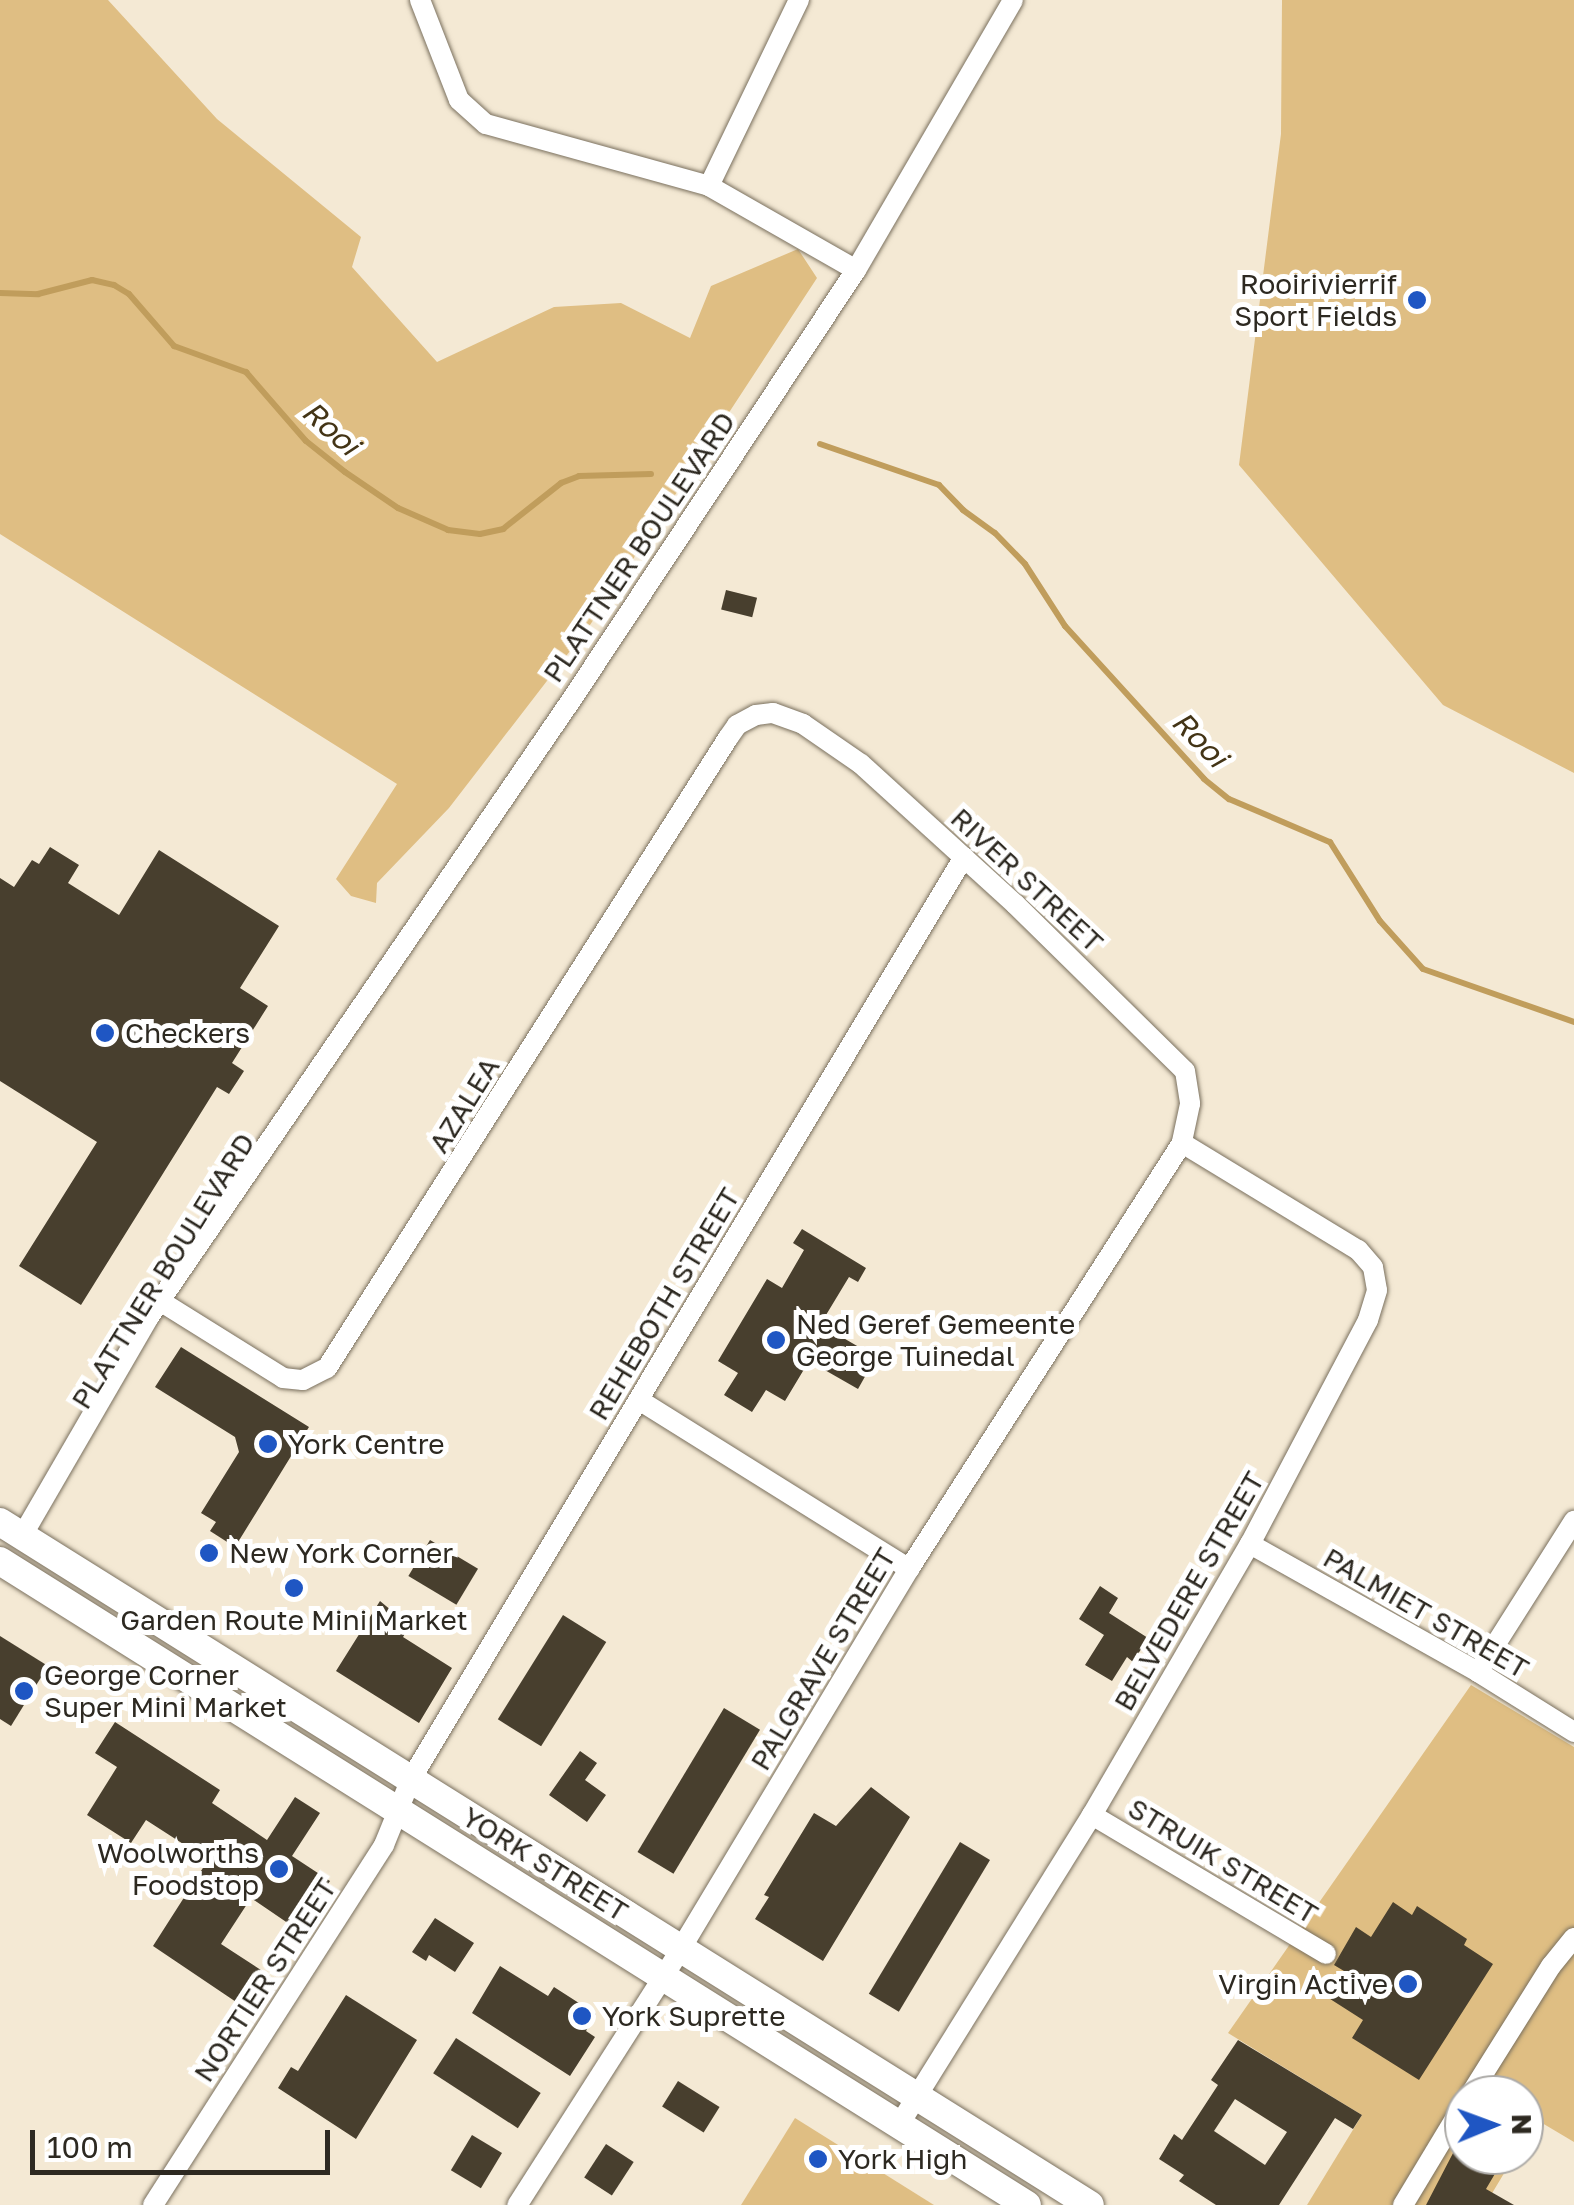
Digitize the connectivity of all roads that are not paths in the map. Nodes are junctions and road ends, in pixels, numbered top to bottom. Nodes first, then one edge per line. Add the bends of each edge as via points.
1 (420, 0) edge
2 (799, 0) edge
3 (1013, 0) edge
4 (709, 186) junction
5 (856, 270) junction
6 (756, 715) joint
7 (964, 857) junction
8 (1182, 1143) junction
9 (165, 1305) junction
10 (638, 1400) junction
11 (1574, 1522) edge
12 (11, 1529) edge
13 (1250, 1544) junction
14 (0, 1561) edge
15 (909, 1568) junction
16 (1478, 1672) junction
17 (1574, 1732) edge
18 (411, 1779) junction
19 (400, 1812) junction
20 (1092, 1815) junction
21 (1574, 1938) edge
22 (682, 1949) junction
23 (1326, 1954) dead end
24 (664, 1977) junction
25 (1483, 2075) edge
26 (916, 2096) junction
27 (899, 2125) junction
28 (1444, 2137) edge
29 (153, 2205) edge
30 (516, 2205) edge
31 (1027, 2205) edge
32 (1090, 2205) edge
33 (1402, 2205) edge

1 - 4 street via 459,100 486,124
2 - 4 street
3 - 5 street, PLATTNER BOULEVARD
4 - 5 street
5 - 9 street, PLATTNER BOULEVARD via 268,1137
6 - 7 street, RIVER STREET via 788,718 820,734
6 - 9 street, AZALEA via 728,738 328,1368 303,1380 283,1378
7 - 8 street, RIVER STREET via 1185,1070 1190,1104
7 - 10 street, REHEBOTH STREET
8 - 13 street, BELVEDERE STREET via 1358,1250 1373,1267 1377,1290 1368,1320
8 - 15 street, PALGRAVE STREET
9 - 12 street, PLATTNER BOULEVARD via 93,1435
10 - 15 street
10 - 18 street, REHEBOTH STREET
11 - 16 street
12 - 18 main road, YORK STREET
13 - 16 street, PALMIET STREET
13 - 20 street, BELVEDERE STREET
14 - 19 main road, YORK STREET
15 - 22 street, PALGRAVE STREET
16 - 17 street, PALMIET STREET
18 - 19 street, NORTIER STREET
18 - 22 main road, YORK STREET
19 - 24 main road, YORK STREET
19 - 29 street, NORTIER STREET
20 - 23 street, STRUIK STREET
20 - 26 street, BELVEDERE STREET
21 - 25 street
22 - 24 street, PALGRAVE STREET
22 - 26 main road, YORK STREET
24 - 27 main road, YORK STREET
24 - 30 street, PALGRAVE STREET
26 - 27 street, BELVEDERE STREET
26 - 32 main road, YORK STREET
27 - 31 main road, YORK STREET
28 - 33 street

